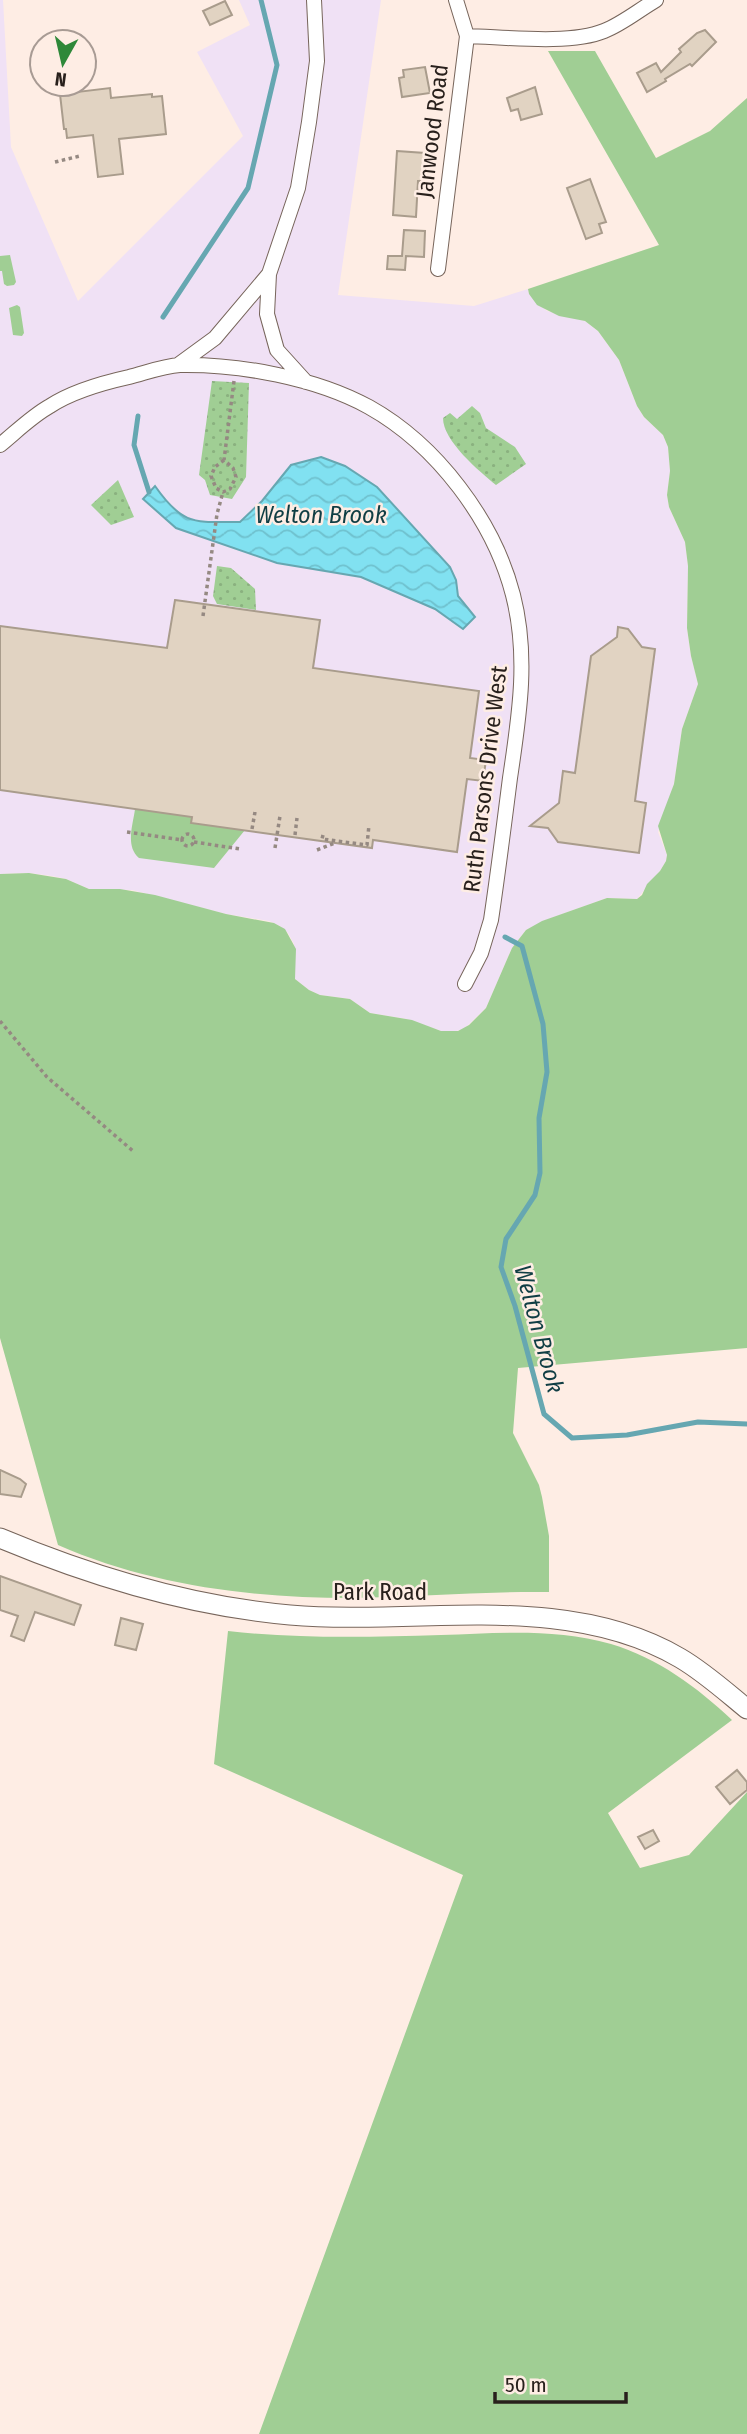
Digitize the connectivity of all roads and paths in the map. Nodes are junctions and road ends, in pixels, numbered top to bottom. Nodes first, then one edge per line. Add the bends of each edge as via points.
1 (314, 0) edge
2 (456, 0) edge
3 (656, 0) edge
4 (467, 36) junction
5 (80, 156) dead end
6 (55, 162) dead end
7 (438, 269) dead end
8 (269, 274) junction
9 (178, 365) junction
10 (235, 368) junction
11 (306, 382) junction
12 (0, 445) edge
13 (224, 460) junction
14 (223, 492) junction
15 (203, 616) dead end
16 (255, 812) dead end
17 (280, 816) dead end
18 (297, 818) dead end
19 (369, 825) dead end
20 (252, 829) dead end
21 (127, 832) dead end
22 (295, 835) dead end
23 (323, 835) dead end
24 (183, 840) junction
25 (340, 841) junction
26 (194, 842) junction
27 (275, 848) dead end
28 (240, 849) dead end
29 (317, 850) dead end
30 (466, 984) dead end
31 (0, 1021) edge
32 (133, 1151) dead end
33 (0, 1538) edge
34 (747, 1709) edge

1 - 8 street via 317,61 309,122 298,188
2 - 4 street, Janwood Road
3 - 4 street via 603,32 566,38
4 - 7 street, Janwood Road
5 - 6 path
8 - 9 street via 215,338
8 - 11 street via 267,314 277,350
9 - 10 street, Ruth Parsons Drive West
9 - 12 street via 101,384 51,405
10 - 11 street, Ruth Parsons Drive West
10 - 13 path
11 - 30 street, Ruth Parsons Drive West via 370,407 436,461 472,503 497,547 513,595 523,644 522,698 491,920
13 - 14 path via 211,476
13 - 14 path via 236,477
14 - 15 path
16 - 20 path
17 - 27 path
18 - 22 path
19 - 25 path via 367,845
21 - 24 path
23 - 25 path via 322,839
24 - 26 path via 188,846
24 - 26 path via 189,834
25 - 29 path
26 - 28 path
31 - 32 path via 47,1077
33 - 34 main road, Park Road via 121,1582 240,1610 365,1618 498,1614 614,1630 678,1657

